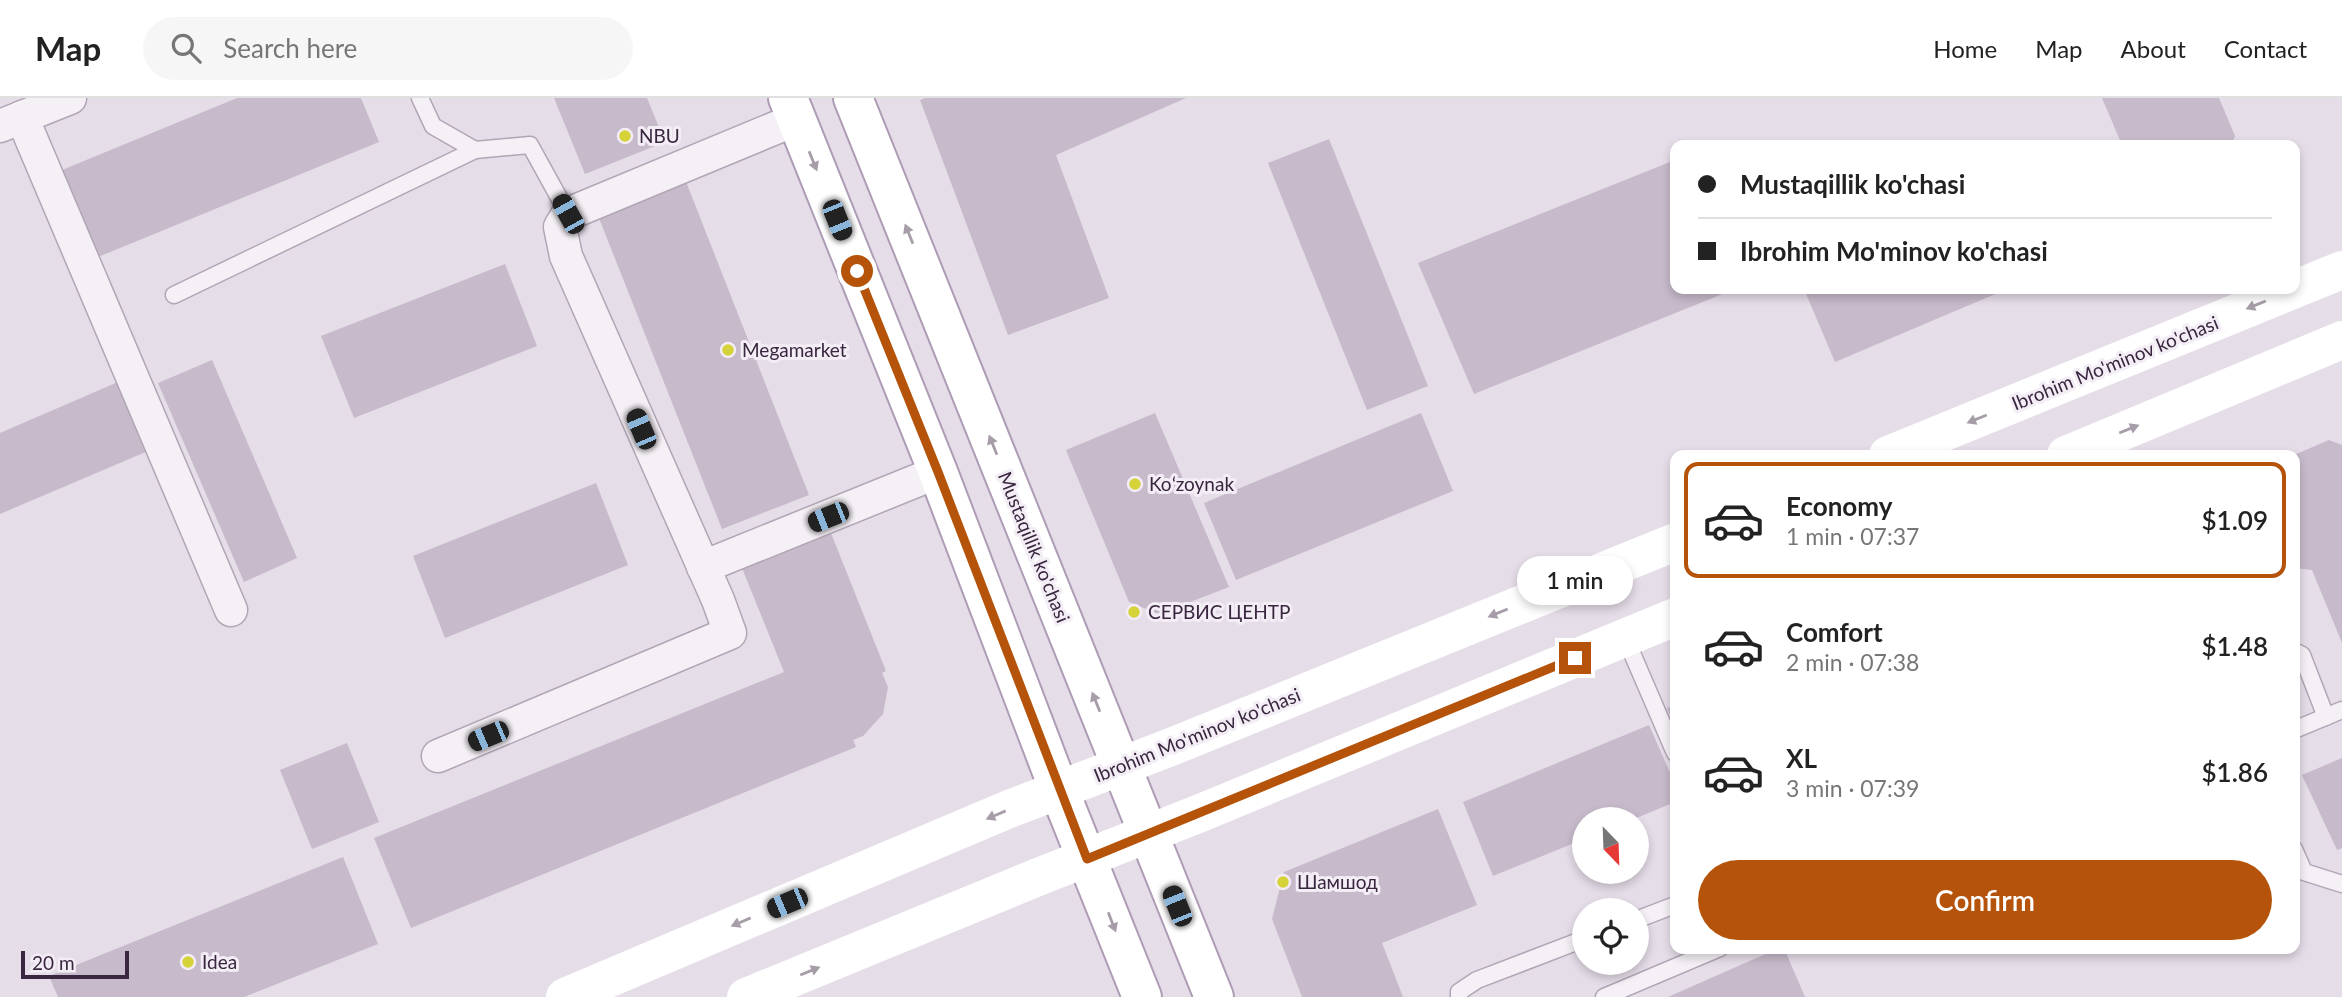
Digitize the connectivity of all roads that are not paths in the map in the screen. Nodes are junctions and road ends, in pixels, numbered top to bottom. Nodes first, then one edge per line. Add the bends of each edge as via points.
1 (419, 98) edge
2 (853, 98) edge
3 (792, 109) edge
4 (35, 110) edge
5 (475, 150) junction
6 (568, 214) junction
7 (2342, 270) edge
8 (2300, 287) edge
9 (2283, 294) edge
10 (174, 295) dead end
11 (2342, 340) edge
12 (1900, 450) edge
13 (2078, 450) edge
14 (938, 472) junction
15 (1670, 544) edge
16 (703, 567) junction
17 (231, 610) dead end
18 (1670, 619) edge
19 (1625, 637) junction
20 (2300, 654) edge
21 (2342, 710) edge
22 (2326, 717) junction
23 (2300, 728) edge
24 (1670, 741) edge
25 (438, 756) dead end
26 (1122, 765) junction
27 (1059, 790) junction
28 (1148, 834) junction
29 (1087, 859) junction
30 (2300, 863) edge
31 (2342, 884) edge
32 (1670, 907) edge
33 (1649, 915) edge
34 (1572, 944) edge
35 (1706, 954) edge
36 (565, 997) edge
37 (746, 997) edge
38 (1142, 997) edge
39 (1214, 997) edge
40 (1459, 997) edge
41 (1604, 997) edge

1 - 5 lane via 433,126
26 -> 2 main road, Mustaqillik ko'chasi
3 - 6 street
3 -> 14 main road
4 - 17 street
5 - 6 lane via 530,145
5 - 10 lane
6 - 16 street via 560,227 566,256
7 -> 8 main road, Ibrohim Mo'minov ko'chasi
9 -> 12 main road, Ibrohim Mo'minov ko'chasi
13 -> 11 main road
14 - 16 street
14 - 27 main road
15 -> 26 main road, Ibrohim Mo'minov ko'chasi
16 - 25 street via 730,633
18 - 19 main road
19 - 24 lane
19 - 28 main road
20 - 22 lane
21 - 22 lane
22 - 23 lane
26 - 27 main road, Ibrohim Mo'minov ko'chasi
26 - 28 main road, Mustaqillik ko'chasi
27 - 29 main road
27 -> 36 main road, Ibrohim Mo'minov ko'chasi
28 - 29 main road
28 - 39 main road, Mustaqillik ko'chasi
37 -> 29 main road
29 -> 38 main road
30 - 31 lane via 2304,872
32 - 33 lane
34 - 40 lane via 1477,980 1459,992
35 - 41 lane

